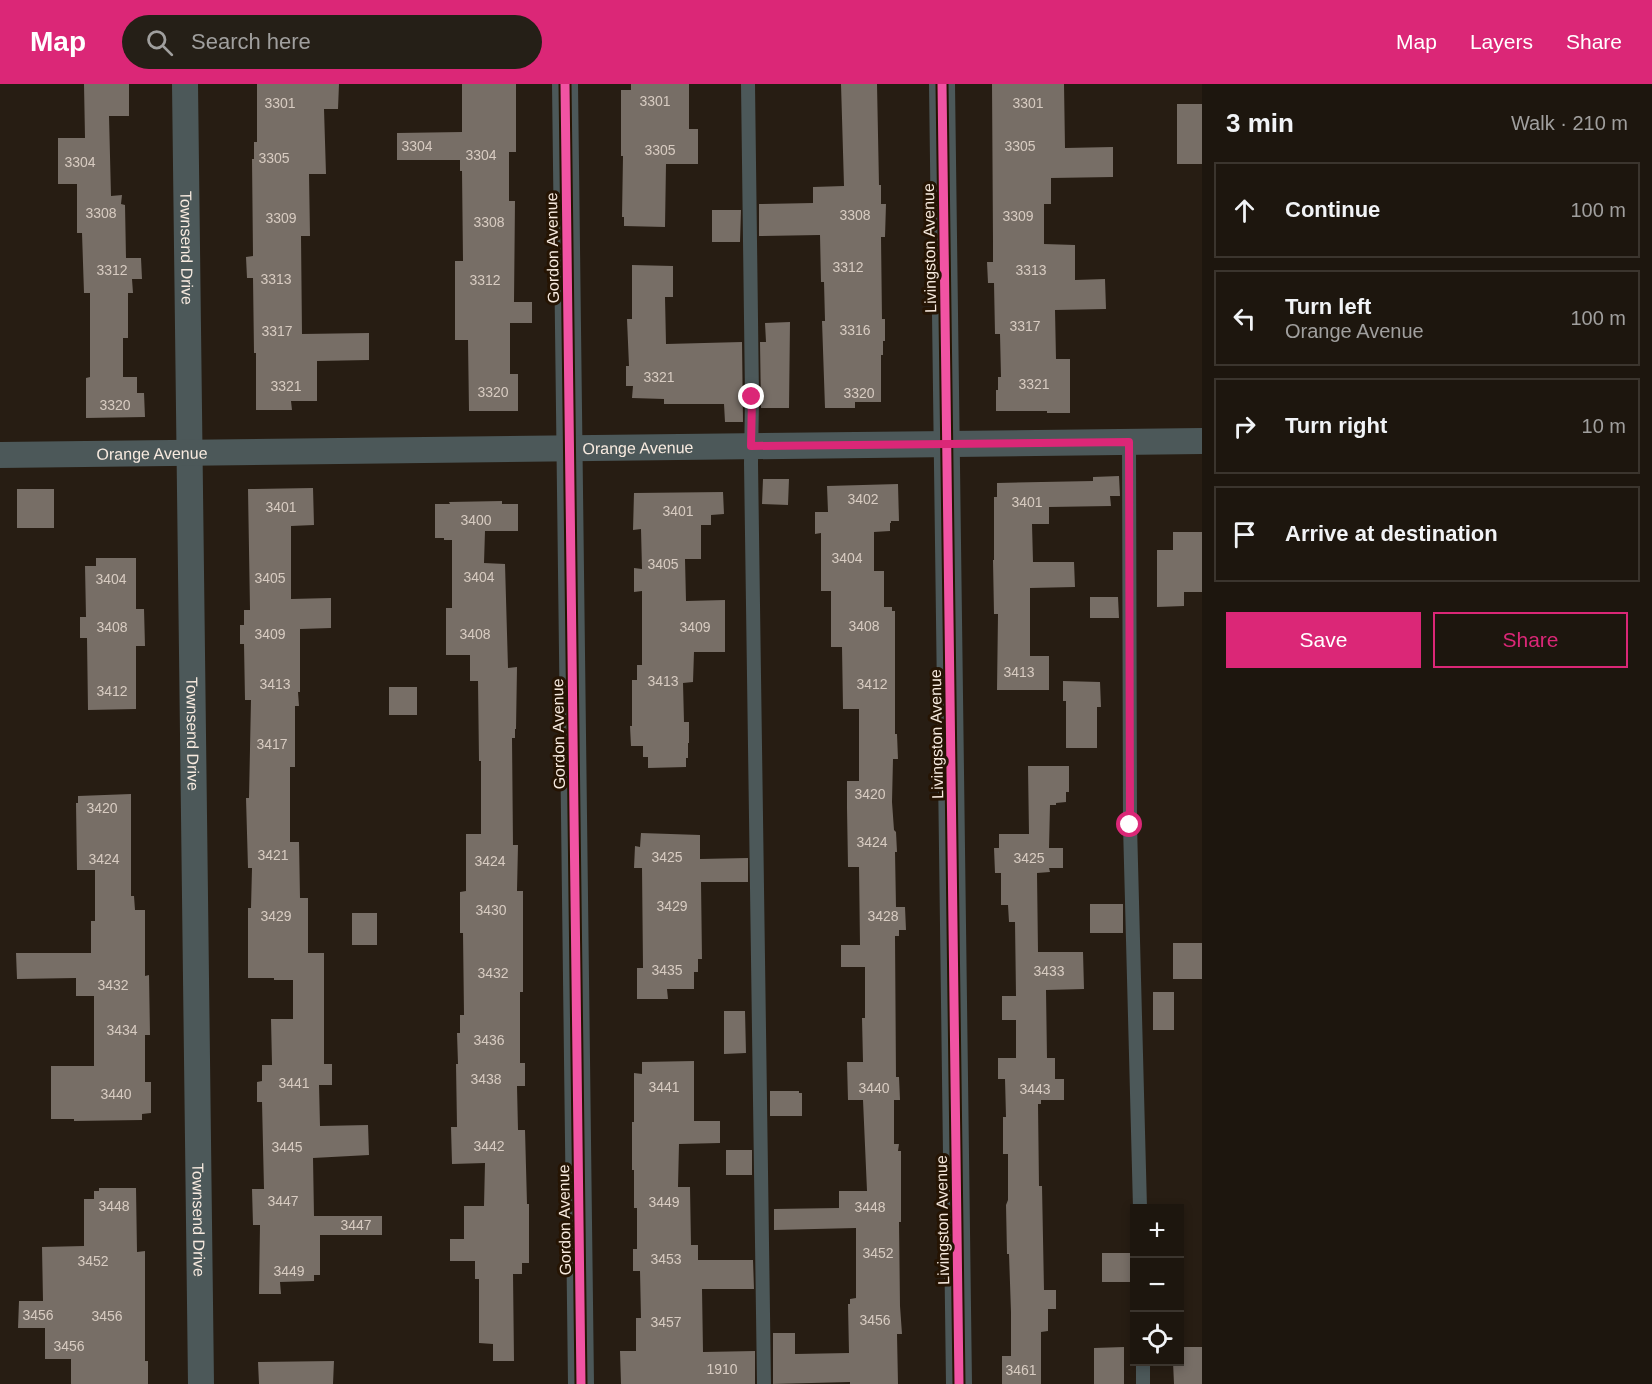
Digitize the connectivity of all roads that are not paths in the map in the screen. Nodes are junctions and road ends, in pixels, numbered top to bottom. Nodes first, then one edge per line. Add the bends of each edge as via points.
1 (185, 84) edge
2 (565, 84) edge
3 (748, 84) edge
4 (942, 84) edge
5 (1202, 441) edge
6 (1129, 442) junction
7 (947, 444) junction
8 (751, 446) junction
9 (569, 448) junction
10 (189, 453) junction
11 (0, 455) edge
12 (1140, 1204) edge
13 (1143, 1366) edge
14 (201, 1384) edge
15 (581, 1384) edge
16 (764, 1384) edge
17 (959, 1384) edge
18 (1143, 1384) edge

1 - 10 street, Townsend Drive
2 - 9 street, Gordon Avenue
3 - 8 lane
4 - 7 street, Livingston Avenue
5 - 6 street, Orange Avenue
6 - 7 street, Orange Avenue
6 - 12 lane via 1130,825
7 - 8 street, Orange Avenue
7 - 17 street, Livingston Avenue
8 - 9 street, Orange Avenue
8 - 16 lane
9 - 10 street, Orange Avenue
9 - 15 street, Gordon Avenue
10 - 11 street, Orange Avenue
10 - 14 street, Townsend Drive
13 - 18 lane

